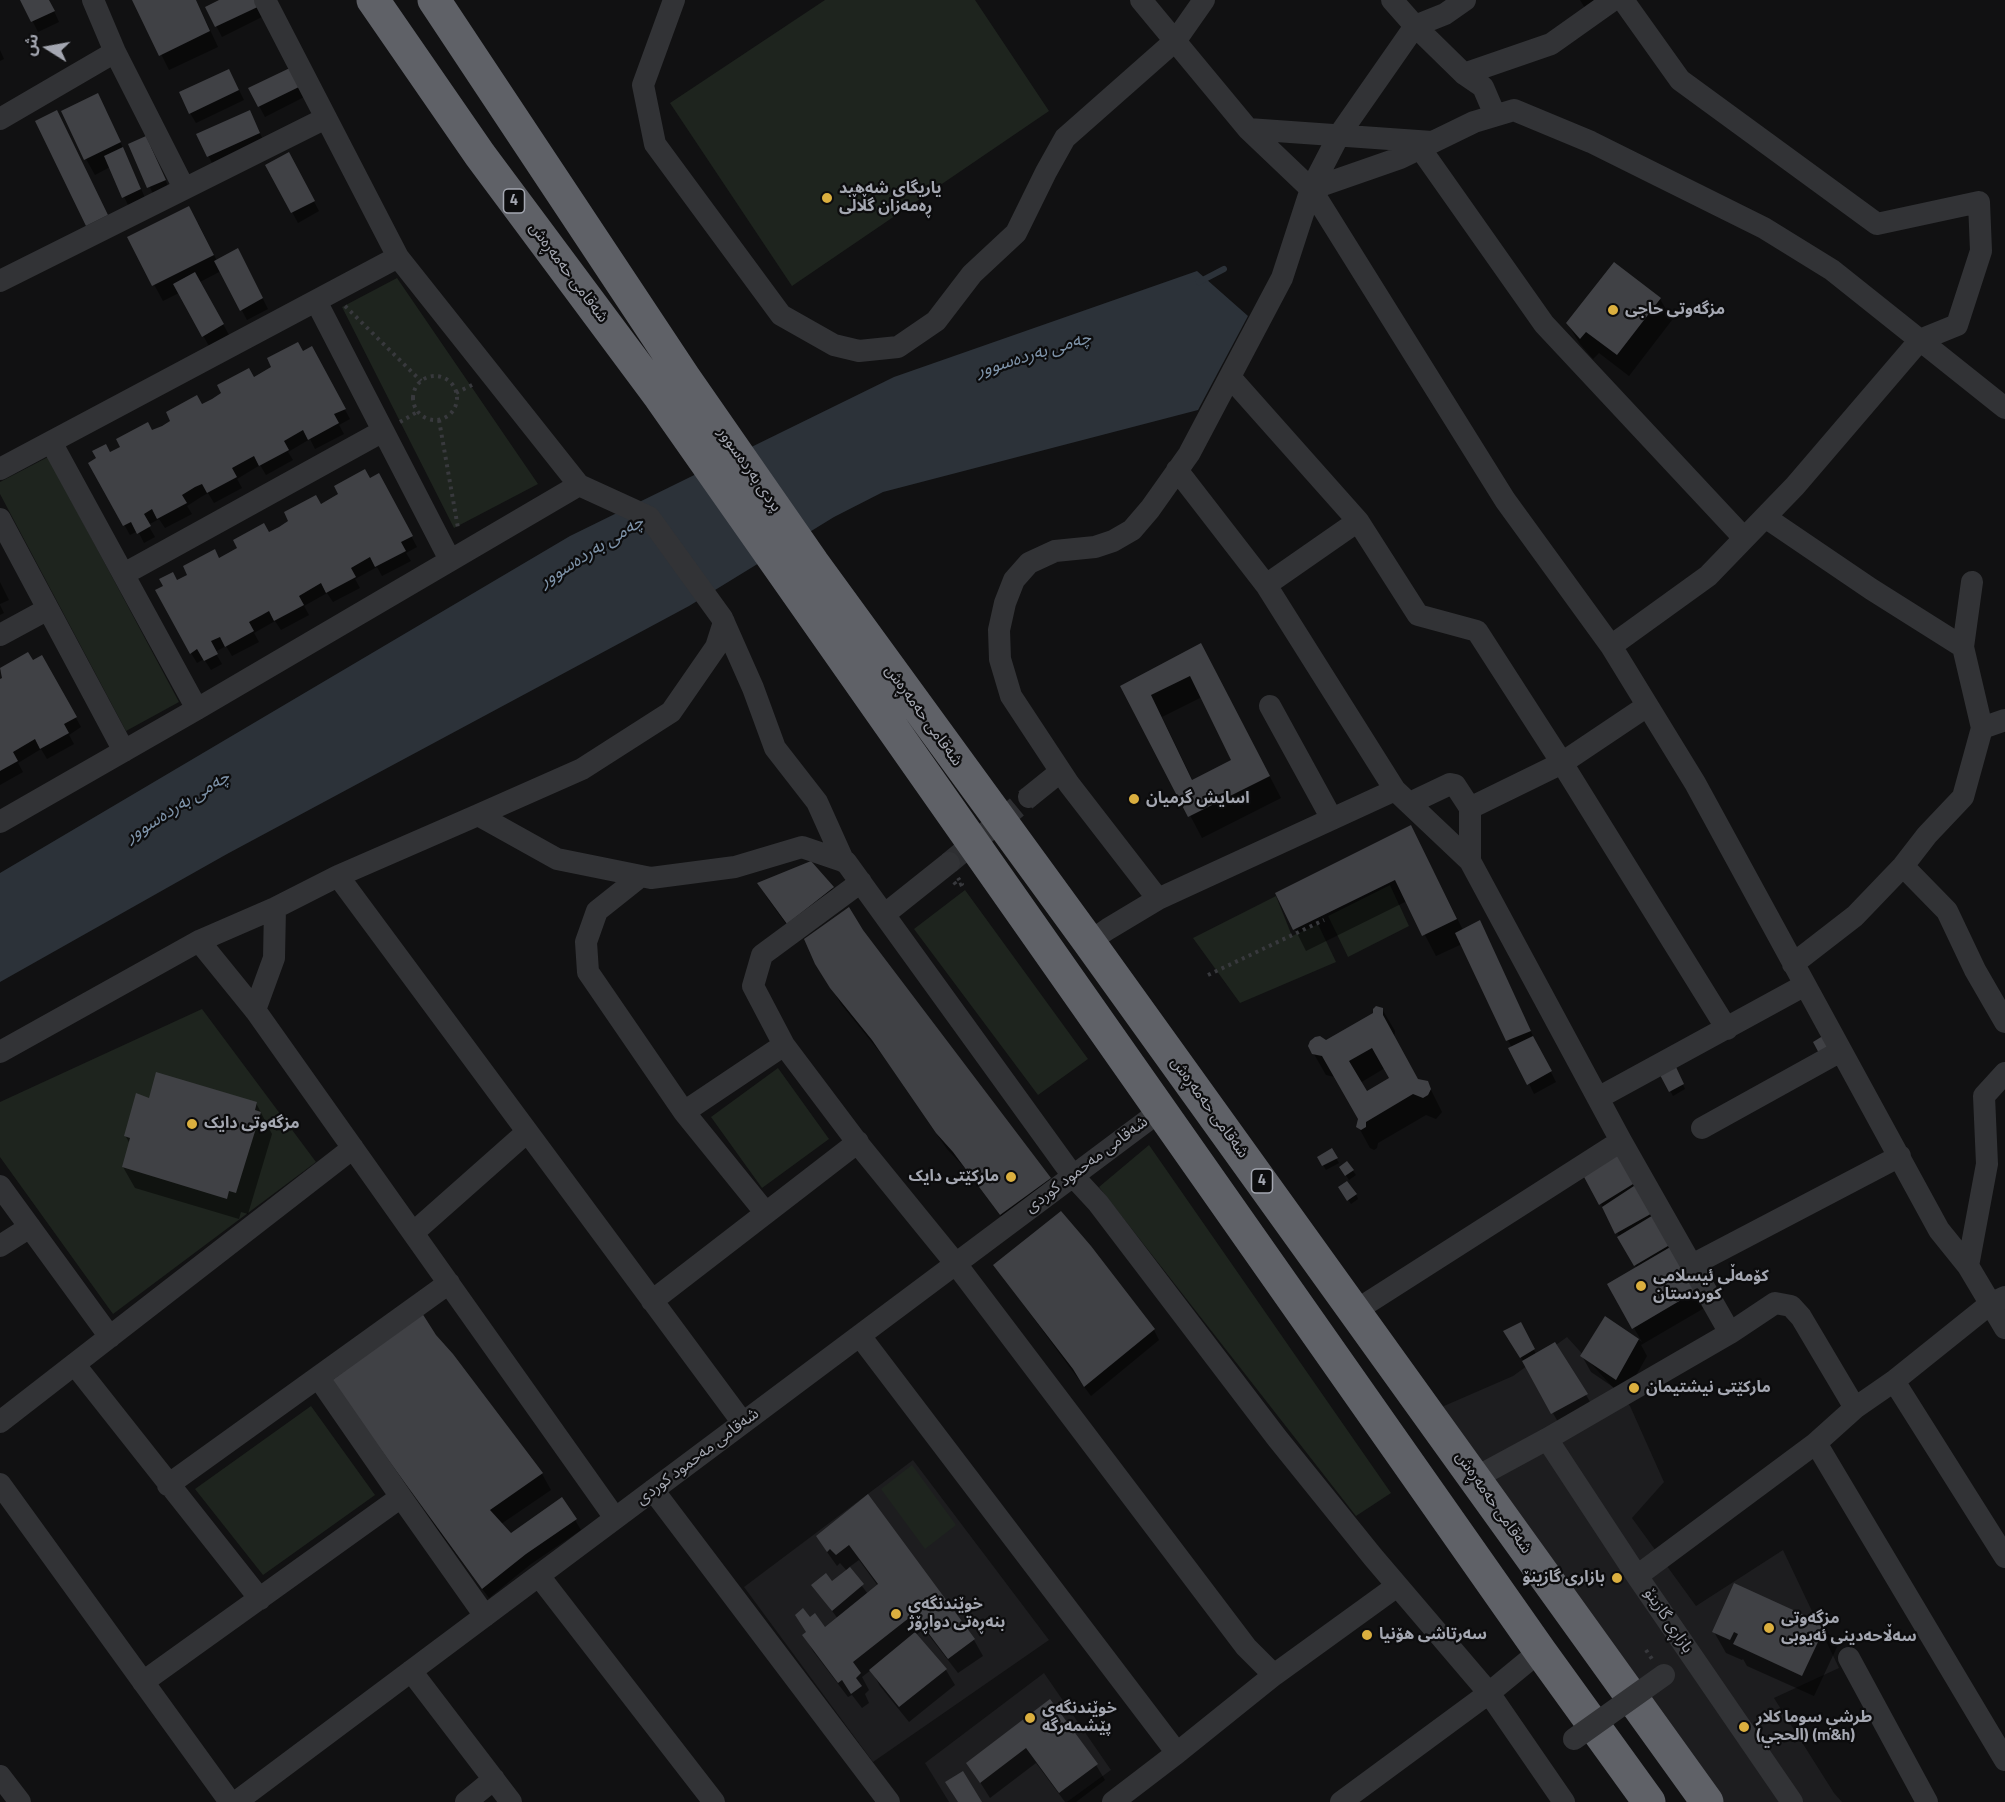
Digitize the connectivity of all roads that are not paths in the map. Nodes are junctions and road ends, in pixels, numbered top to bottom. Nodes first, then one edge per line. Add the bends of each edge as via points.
1 (93, 0) edge
2 (265, 0) edge
3 (373, 0) edge
4 (434, 0) edge
5 (674, 0) edge
6 (1141, 0) edge
7 (1204, 0) edge
8 (1392, 0) edge
9 (1465, 0) edge
10 (1613, 0) edge
11 (1623, 0) edge
12 (1414, 26) junction
13 (1176, 40) junction
14 (115, 52) junction
15 (1464, 74) junction
16 (1495, 115) junction
17 (326, 118) junction
18 (0, 119) edge
19 (1248, 129) junction
20 (524, 135) junction
21 (1339, 135) junction
22 (1426, 145) junction
23 (480, 155) junction
24 (184, 188) junction
25 (1311, 189) junction
26 (398, 257) junction
27 (0, 281) edge
28 (324, 297) junction
29 (1920, 340) junction
30 (1230, 377) junction
31 (672, 387) junction
32 (2005, 408) edge
33 (383, 431) junction
34 (51, 442) junction
35 (0, 469) edge
36 (1177, 471) junction
37 (579, 484) junction
38 (1765, 518) junction
39 (0, 519) edge
40 (1358, 520) junction
41 (1744, 538) junction
42 (456, 556) junction
43 (801, 573) junction
44 (124, 574) junction
45 (1972, 582) dead end
46 (1266, 585) junction
47 (48, 609) junction
48 (724, 622) junction
49 (0, 635) edge
50 (1611, 646) junction
51 (1963, 646) junction
52 (1270, 706) dead end
53 (1647, 706) junction
54 (197, 709) junction
55 (2005, 720) edge
56 (1982, 728) junction
57 (935, 732) junction
58 (906, 749) junction
59 (124, 751) junction
60 (1562, 763) junction
61 (1060, 772) junction
62 (1029, 797) tunnel mouth
63 (1403, 797) junction
64 (1470, 808) junction
65 (478, 815) junction
66 (1332, 819) junction
67 (0, 822) edge
68 (1470, 861) junction
69 (844, 862) junction
70 (949, 862) tunnel mouth
71 (1903, 866) junction
72 (338, 876) junction
73 (641, 876) junction
74 (861, 882) junction
75 (1158, 899) junction
76 (275, 908) junction
77 (885, 914) junction
78 (199, 941) junction
79 (1089, 942) junction
80 (1792, 964) junction
81 (1805, 985) junction
82 (255, 1010) junction
83 (2005, 1022) edge
84 (1727, 1029) junction
85 (784, 1045) junction
86 (1841, 1051) junction
87 (0, 1052) edge
88 (2005, 1073) edge
89 (1598, 1098) junction
90 (1160, 1111) junction
91 (684, 1112) junction
92 (1702, 1128) dead end
93 (527, 1132) junction
94 (1621, 1141) junction
95 (858, 1142) junction
96 (353, 1148) junction
97 (1900, 1156) junction
98 (1996, 1160) edge
99 (1073, 1176) junction
100 (0, 1186) edge
101 (765, 1212) junction
102 (30, 1227) junction
103 (413, 1233) junction
104 (0, 1246) edge
105 (956, 1264) junction
106 (1692, 1264) junction
107 (1968, 1266) junction
108 (449, 1283) junction
109 (1997, 1300) edge
110 (652, 1301) junction
111 (1355, 1311) junction
112 (2005, 1328) edge
113 (1730, 1333) junction
114 (860, 1336) junction
115 (110, 1337) junction
116 (75, 1365) junction
117 (318, 1377) junction
118 (1894, 1381) junction
119 (1855, 1408) junction
120 (0, 1422) edge
121 (743, 1423) junction
122 (1547, 1439) junction
123 (1816, 1443) junction
124 (1475, 1478) junction
125 (0, 1484) edge
126 (168, 1485) junction
127 (653, 1490) junction
128 (401, 1497) junction
129 (615, 1518) junction
130 (2005, 1557) edge
131 (539, 1576) junction
132 (1637, 1576) junction
133 (1397, 1586) junction
134 (260, 1599) junction
135 (485, 1616) junction
136 (1540, 1651) junction
137 (1849, 1658) dead end
138 (411, 1671) junction
139 (1274, 1675) junction
140 (1664, 1676) dead end
141 (143, 1682) junction
142 (1489, 1693) junction
143 (1574, 1739) dead end
144 (1177, 1753) junction
145 (2005, 1760) edge
146 (494, 1779) junction
147 (1561, 1801) edge
148 (230, 1802) edge
149 (236, 1802) edge
150 (466, 1802) edge
151 (512, 1802) edge
152 (714, 1802) edge
153 (889, 1802) edge
154 (1113, 1802) edge
155 (1341, 1802) edge
156 (1649, 1802) edge
157 (1707, 1802) edge
158 (1792, 1802) edge
159 (1927, 1802) edge

1 - 14 street
2 - 17 street
3 - 23 highway, شەقامی حەمەڕەش / 4
4 - 20 highway, 4
5 - 13 street via 643,85 655,144 781,315 834,345 859,351 898,347 936,321 972,274 1017,233 1065,138
6 - 13 street
7 - 13 street
8 - 12 street
9 - 12 street
10 - 15 street via 1551,44
11 - 29 street via 1680,80 1877,224 1979,202 1981,251 1957,325
12 - 15 street
12 - 21 street
13 - 19 street
14 - 18 street
14 - 24 street
15 - 16 street via 1483,87
16 - 22 street
16 - 29 street via 1514,110 1540,119 1764,228 1832,270
17 - 24 street
17 - 26 street
19 - 21 street
19 - 25 street
20 - 23 highway
20 - 31 highway, 4
21 - 22 street
21 - 25 street
22 - 25 street
22 - 41 street via 1544,324
23 - 31 highway, شەقامی حەمەڕەش / 4
24 - 27 street
25 - 30 street via 1282,278
25 - 50 street via 1505,501
26 - 28 street
26 - 37 street
28 - 33 street
28 - 34 street
29 - 32 street
29 - 38 street
30 - 36 street
30 - 40 street
31 - 43 highway, پردی بەردەسوور / 4
33 - 42 street
33 - 44 street
34 - 35 street
34 - 44 street
36 - 46 street
36 - 61 street via 1132,530 1095,547 1055,551 1029,563 1014,580 1005,603 999,630 1000,659 1011,696
37 - 42 street
37 - 48 street via 649,517
38 - 41 street
38 - 51 street
39 - 47 street
40 - 46 street
40 - 60 street via 1418,615 1477,631
41 - 50 street via 1708,576
42 - 54 street
43 - 57 highway, شەقامی حەمەڕەش / 4
43 - 58 highway, شەقامی حەمەڕەش / 4
44 - 54 street
45 - 51 street
46 - 63 street
47 - 49 street
47 - 59 street
48 - 65 street via 716,647 671,712 582,769
48 - 69 street via 775,748 817,802
50 - 53 street
51 - 56 street
52 - 66 street
53 - 60 street
53 - 80 street via 1695,783
54 - 59 street
55 - 56 street
56 - 71 street via 1963,796
57 - 58 highway
57 - 79 highway, شەقامی حەمەڕەش / 4
58 - 90 highway, شەقامی حەمەڕەش / 4
59 - 67 street
60 - 64 street
60 - 84 street
61 - 62 street
61 - 75 street
63 - 64 street via 1450,784 1455,785
63 - 66 street
63 - 68 street
64 - 68 street
65 - 72 street
65 - 73 street via 557,859
66 - 75 street
68 - 89 street
69 - 73 street via 802,847 735,867
69 - 74 street
70 - 77 street
71 - 80 street via 1855,916
71 - 83 street via 1947,911
72 - 76 street
72 - 93 street
73 - 91 street via 597,911 586,942 588,972
74 - 77 street
74 - 85 street via 762,955 753,986
75 - 79 street
76 - 78 street
76 - 82 street via 274,958
77 - 99 street
78 - 82 street
78 - 87 street
79 - 111 highway, شەقامی حەمەڕەش / 4
80 - 81 street
81 - 84 street
81 - 86 street
82 - 96 street
84 - 89 street
85 - 91 street
85 - 95 street
86 - 92 street
86 - 97 street
88 - 98 street via 1984,1096
89 - 94 street
90 - 99 street, شەقامی مەحمود کوردی
90 - 136 highway, شەقامی حەمەڕەش / 4
91 - 101 street
93 - 103 street
93 - 110 street
94 - 106 street
94 - 111 street
95 - 101 street
95 - 105 street
96 - 103 street
96 - 115 street
97 - 106 street
97 - 107 street via 1939,1230
98 - 107 street
99 - 105 street, شەقامی مەحمود کوردی
99 - 133 street
100 - 102 street
101 - 110 street
102 - 104 street
102 - 115 street
103 - 108 street
105 - 114 street, شەقامی مەحمود کوردی
105 - 139 street via 1246,1647
106 - 113 street
107 - 109 street
108 - 117 street
108 - 129 street
109 - 112 street
109 - 118 street
110 - 121 street
111 - 124 highway, شەقامی حەمەڕەش / 4
113 - 119 street via 1775,1303 1791,1306
113 - 122 street
114 - 121 street, شەقامی مەحمود کوردی
114 - 144 street
115 - 116 street
116 - 120 street
116 - 126 street
117 - 126 street
117 - 128 street
118 - 119 street
118 - 130 street
119 - 123 street
121 - 127 street, شەقامی مەحمود کوردی
122 - 124 street
122 - 132 street, بازاڕی گازینۆ
123 - 132 street
123 - 145 street
124 - 157 highway, شەقامی حەمەڕەش / 4
125 - 141 street
126 - 134 street
127 - 129 street, شەقامی مەحمود کوردی
127 - 153 street
128 - 134 street
128 - 135 street
129 - 131 street, شەقامی مەحمود کوردی
131 - 135 street, شەقامی مەحمود کوردی
131 - 152 street
132 - 158 street, بازاڕی گازینۆ
133 - 139 street
133 - 142 street
134 - 141 street
135 - 138 street, شەقامی مەحمود کوردی
136 - 142 street
136 - 156 highway, شەقامی حەمەڕەش / 4
137 - 159 street
138 - 146 street
138 - 149 street, شەقامی مەحمود کوردی
139 - 144 street
140 - 143 street, bridge
141 - 148 street
142 - 147 street
142 - 155 street
144 - 154 street
146 - 150 street
146 - 151 street

